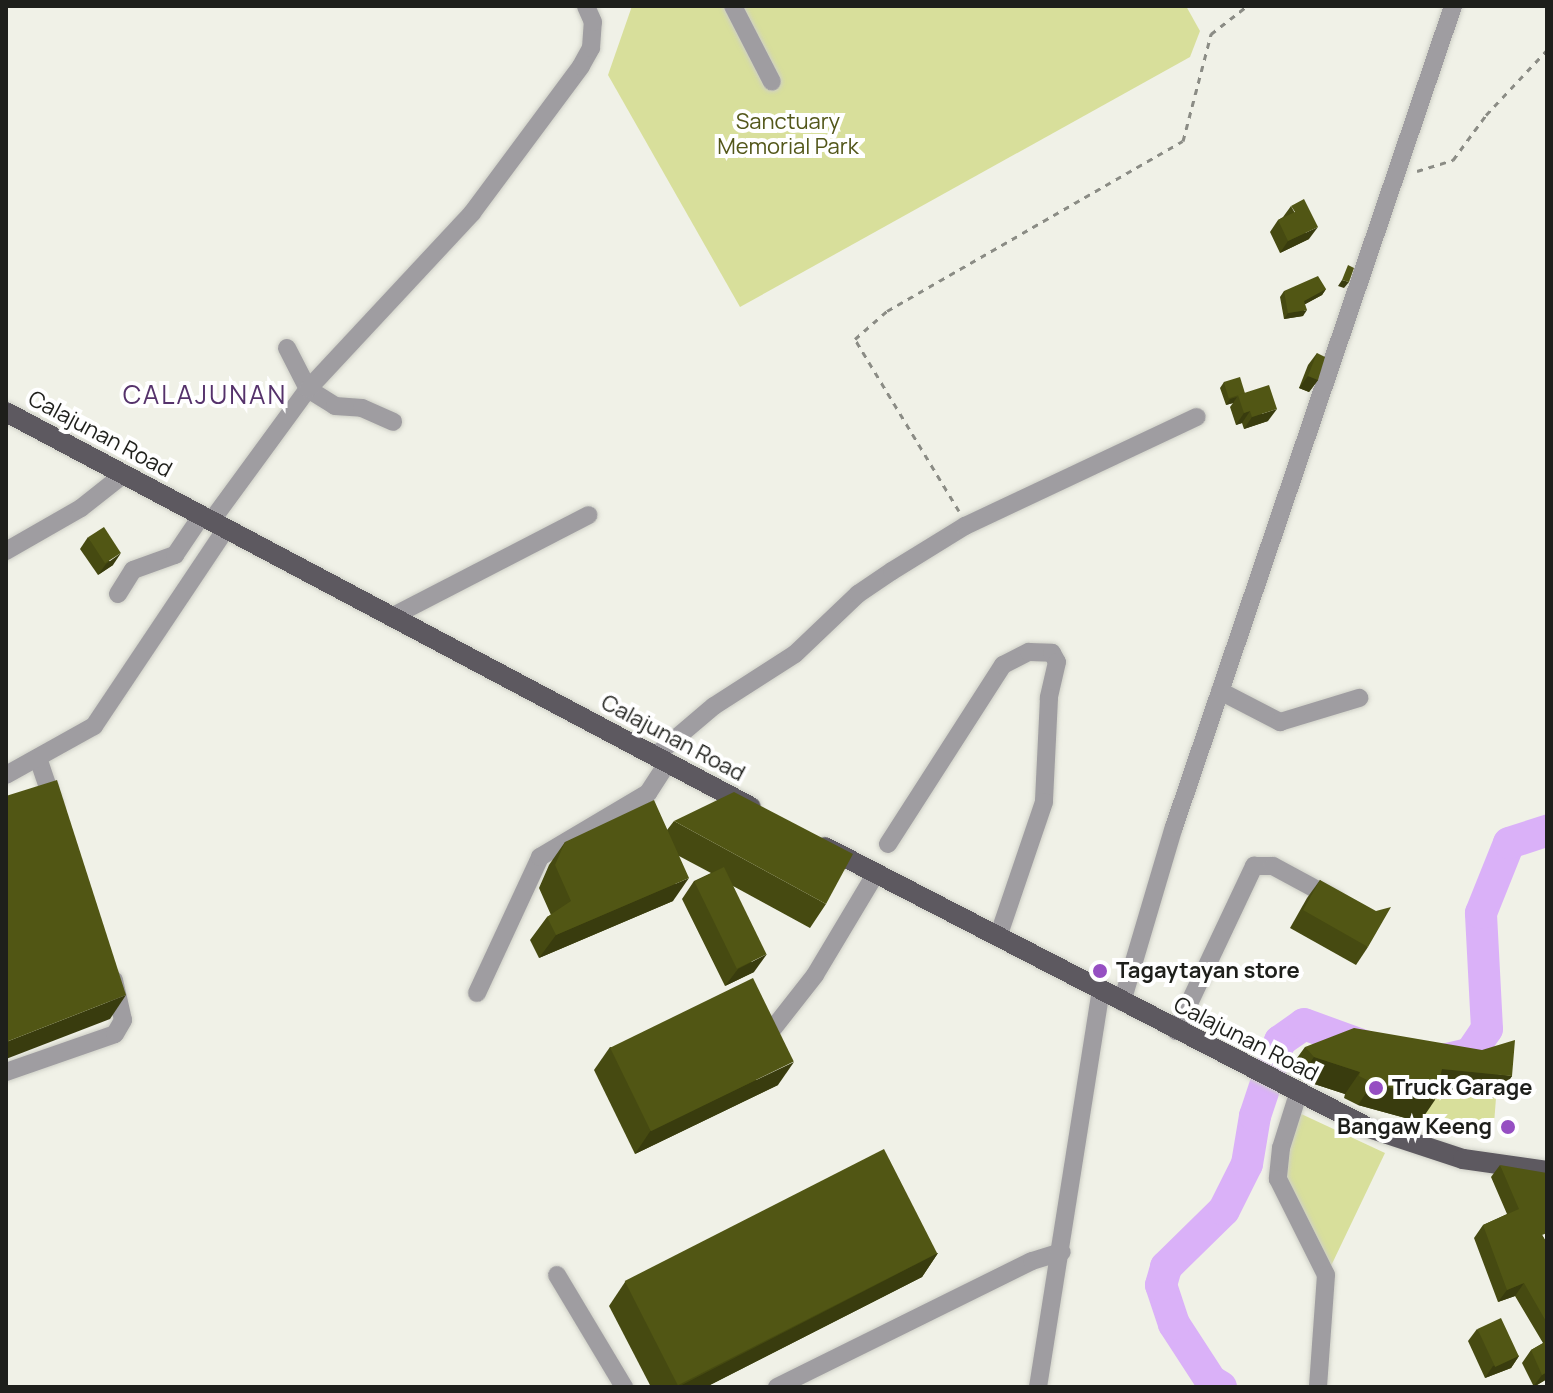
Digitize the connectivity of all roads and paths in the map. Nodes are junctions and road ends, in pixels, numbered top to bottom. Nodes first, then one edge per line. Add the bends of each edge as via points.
1 (586, 6) edge
2 (733, 6) edge
3 (1247, 6) edge
4 (1453, 6) edge
5 (1547, 50) edge
6 (772, 82) dead end
7 (1395, 178) junction
8 (287, 348) dead end
9 (308, 389) junction
10 (6, 412) edge
11 (1197, 417) dead end
12 (393, 422) dead end
13 (124, 474) junction
14 (589, 515) dead end
15 (213, 521) junction
16 (965, 526) junction
17 (6, 551) edge
18 (118, 594) dead end
19 (393, 616) junction
20 (1220, 691) junction
21 (1359, 698) dead end
22 (38, 758) junction
23 (661, 759) junction
24 (6, 775) edge
25 (774, 819) edge
26 (60, 823) edge
27 (800, 833) edge
28 (888, 844) dead end
29 (876, 873) junction
30 (1355, 911) edge
31 (998, 937) junction
32 (109, 965) edge
33 (1101, 990) junction
34 (477, 993) dead end
35 (1122, 1002) junction
36 (1176, 1031) junction
37 (768, 1035) edge
38 (6, 1072) edge
39 (1298, 1094) junction
40 (1547, 1171) edge
41 (1062, 1252) junction
42 (557, 1275) dead end
43 (624, 1387) edge
44 (777, 1387) edge
45 (1038, 1387) edge
46 (1318, 1387) edge

1 - 9 street via 593,22 591,48 581,66 472,213
2 - 6 street
3 - 16 path via 1211,34 1183,141 887,311 855,339 859,354 929,458
4 - 7 street
5 - 7 path via 1486,115 1453,160
7 - 20 street
8 - 9 street
9 - 12 street via 335,406 362,408
9 - 15 street
10 - 13 main road, Calajunan Road
11 - 16 street
13 - 15 main road, Calajunan Road
13 - 17 street via 81,508
14 - 19 street
15 - 18 street via 175,555 133,570
15 - 19 main road, Calajunan Road
15 - 22 street via 94,726
16 - 23 street via 858,594 795,654 714,706
19 - 23 main road, Calajunan Road
20 - 21 street via 1280,722
20 - 35 street
22 - 24 street
22 - 26 street
23 - 25 main road, Calajunan Road
23 - 34 street via 648,793 540,857
27 - 29 main road, Calajunan Road
28 - 31 street via 1003,665 1029,652 1052,653 1057,662 1049,698 1044,802
29 - 31 main road, Calajunan Road
29 - 37 street via 815,975
30 - 36 street via 1273,866 1254,866
31 - 33 main road, Calajunan Road
32 - 38 street via 123,1008 119,1030
33 - 35 main road, Calajunan Road
33 - 41 street
35 - 36 main road, Calajunan Road
36 - 39 main road, Calajunan Road
39 - 40 main road, Calajunan Road via 1420,1146
39 - 46 street via 1281,1148 1278,1179 1326,1275
41 - 44 street via 1032,1261
41 - 45 street
42 - 43 street

